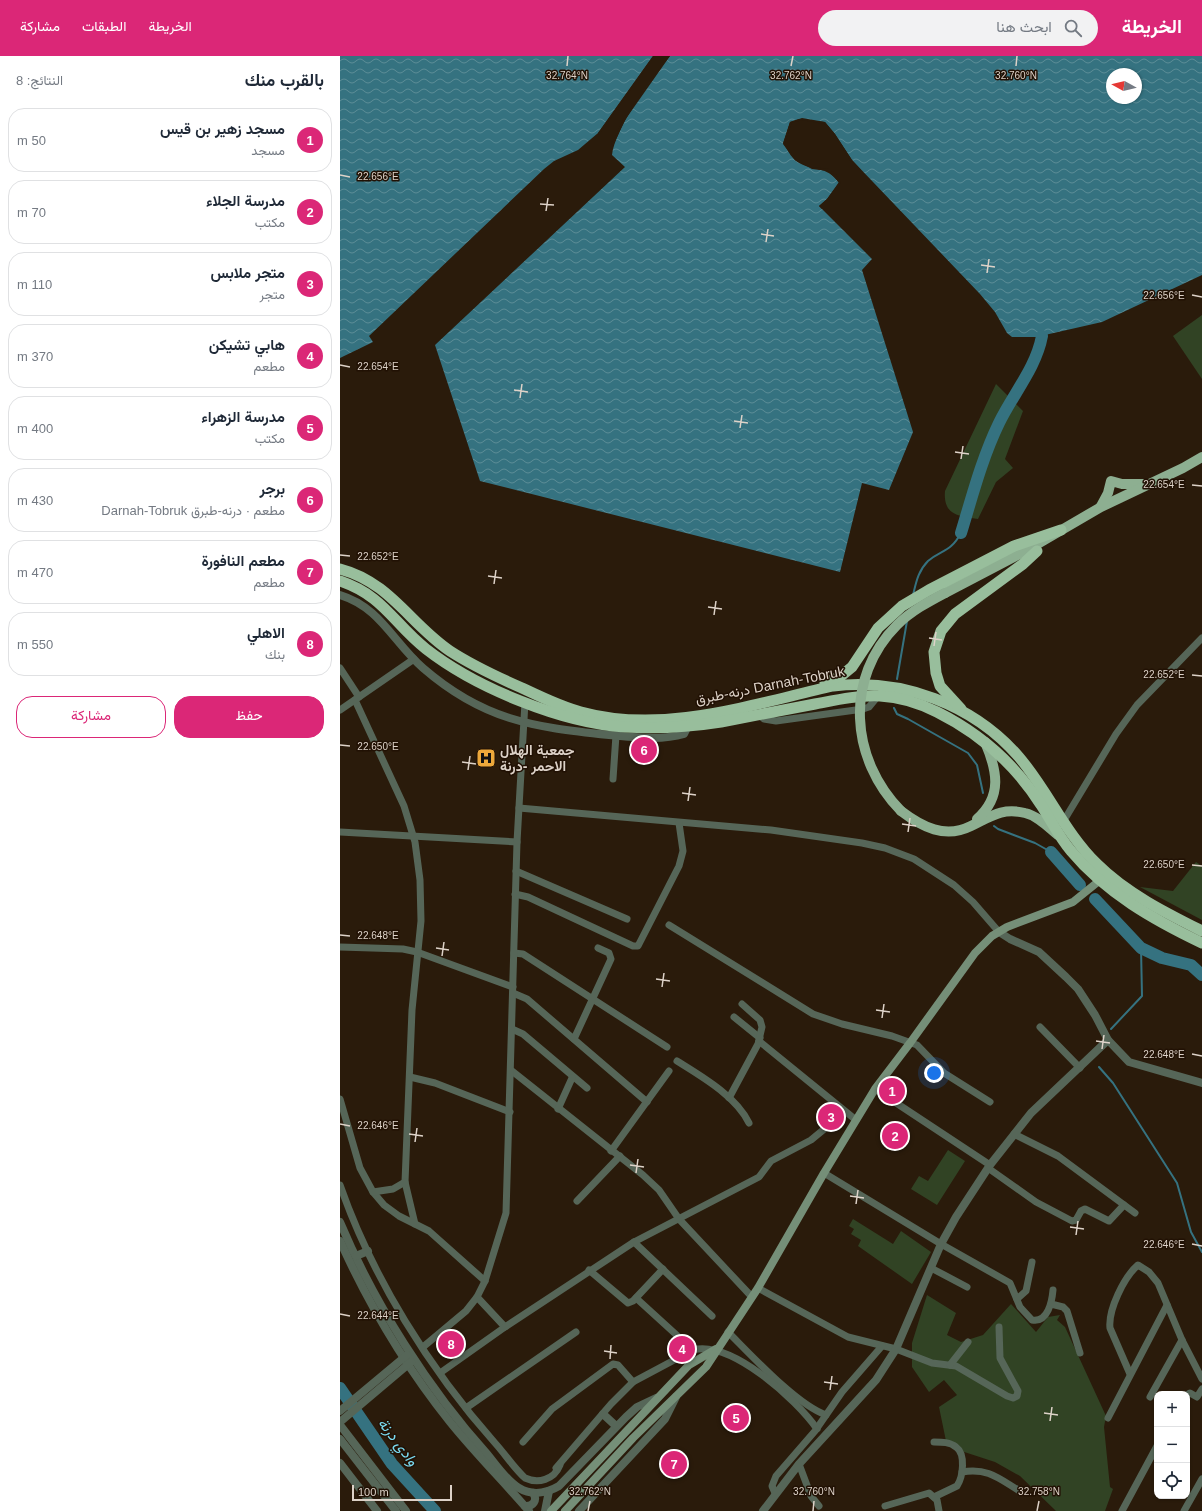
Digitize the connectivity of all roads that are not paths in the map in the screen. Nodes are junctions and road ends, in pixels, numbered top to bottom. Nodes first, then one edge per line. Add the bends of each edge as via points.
1 (1202, 457) edge
2 (1202, 462) edge
3 (1149, 484) junction
4 (1101, 507) junction
5 (1061, 530) junction
6 (1037, 551) junction
7 (340, 569) edge
8 (340, 581) edge
9 (340, 595) edge
10 (946, 595) junction
11 (1202, 638) edge
12 (414, 659) junction
13 (340, 668) edge
14 (808, 692) junction
15 (357, 698) junction
16 (525, 702) junction
17 (340, 710) edge
18 (966, 714) junction
19 (523, 723) junction
20 (688, 726) junction
21 (616, 735) junction
22 (985, 740) junction
23 (613, 779) dead end
24 (519, 808) junction
25 (903, 809) junction
26 (1063, 822) junction
27 (679, 823) junction
28 (340, 832) edge
29 (414, 836) junction
30 (1061, 838) junction
31 (517, 842) junction
32 (516, 871) junction
33 (1099, 880) junction
34 (516, 894) junction
35 (627, 919) dead end
36 (669, 925) dead end
37 (1007, 927) junction
38 (1202, 931) edge
39 (999, 932) junction
40 (1014, 941) junction
41 (1202, 943) edge
42 (340, 947) edge
43 (598, 948) dead end
44 (418, 952) junction
45 (514, 953) junction
46 (513, 990) junction
47 (592, 999) junction
48 (742, 1004) dead end
49 (734, 1017) dead end
50 (1040, 1027) dead end
51 (512, 1029) junction
52 (574, 1039) junction
53 (760, 1039) junction
54 (1108, 1040) junction
55 (910, 1043) junction
56 (667, 1047) dead end
57 (677, 1061) dead end
58 (1080, 1068) junction
59 (512, 1071) junction
60 (669, 1071) dead end
61 (410, 1077) junction
62 (572, 1078) junction
63 (1202, 1083) edge
64 (586, 1088) dead end
65 (875, 1089) junction
66 (729, 1098) junction
67 (340, 1099) edge
68 (647, 1102) junction
69 (990, 1102) dead end
70 (558, 1109) junction
71 (510, 1112) junction
72 (845, 1112) junction
73 (856, 1120) junction
74 (749, 1122) dead end
75 (1014, 1134) junction
76 (611, 1151) junction
77 (620, 1156) junction
78 (989, 1166) junction
79 (824, 1173) junction
80 (405, 1182) junction
81 (340, 1184) edge
82 (373, 1192) junction
83 (577, 1202) dead end
84 (1124, 1205) junction
85 (1135, 1213) dead end
86 (679, 1219) junction
87 (340, 1222) edge
88 (416, 1224) junction
89 (340, 1241) edge
90 (634, 1242) junction
91 (941, 1244) junction
92 (368, 1251) junction
93 (356, 1256) junction
94 (1032, 1262) dead end
95 (931, 1268) junction
96 (663, 1269) junction
97 (588, 1270) junction
98 (485, 1282) junction
99 (967, 1287) dead end
100 (758, 1288) junction
101 (1053, 1290) dead end
102 (477, 1297) junction
103 (752, 1297) junction
104 (636, 1298) junction
105 (1017, 1299) junction
106 (1051, 1304) junction
107 (1167, 1305) junction
108 (712, 1316) dead end
109 (999, 1326) dead end
110 (505, 1327) junction
111 (576, 1332) dead end
112 (728, 1332) junction
113 (1182, 1340) junction
114 (968, 1342) dead end
115 (882, 1346) junction
116 (422, 1347) junction
117 (716, 1349) junction
118 (896, 1349) junction
119 (693, 1350) junction
120 (1080, 1352) dead end
121 (412, 1355) junction
122 (403, 1363) junction
123 (950, 1365) junction
124 (440, 1373) junction
125 (1130, 1374) junction
126 (1202, 1379) edge
127 (634, 1382) junction
128 (1202, 1389) edge
129 (1190, 1393) edge
130 (676, 1396) junction
131 (1150, 1397) dead end
132 (656, 1398) junction
133 (1200, 1400) edge
134 (466, 1408) junction
135 (603, 1414) junction
136 (826, 1415) junction
137 (1108, 1418) dead end
138 (341, 1419) edge
139 (616, 1426) junction
140 (817, 1429) junction
141 (340, 1438) edge
142 (523, 1442) dead end
143 (934, 1442) dead end
144 (1154, 1452) edge
145 (340, 1463) edge
146 (799, 1464) junction
147 (962, 1472) junction
148 (1202, 1478) edge
149 (1018, 1490) dead end
150 (549, 1491) junction
151 (533, 1493) junction
152 (775, 1493) junction
153 (934, 1497) junction
154 (819, 1506) dead end
155 (885, 1506) dead end
156 (527, 1509) edge
157 (377, 1511) edge
158 (396, 1511) edge
159 (406, 1511) edge
160 (545, 1511) edge
161 (551, 1511) edge
162 (565, 1511) edge
163 (579, 1511) edge
164 (763, 1511) edge
165 (939, 1511) edge
166 (1122, 1511) edge
167 (1184, 1511) edge

1 - 3 main road
2 - 6 main road via 1103,513
3 - 4 main road
3 - 4 main road via 1122,484 1111,481
4 - 5 main road
5 - 10 main road
5 - 14 highway via 1014,546 902,606 878,628 852,667 841,676
6 - 10 main road
6 - 18 highway via 955,614 938,638 934,659 940,686
7 - 14 highway, درنه-طبرق Darnah-Tobruk via 370,581 389,595 424,632 471,664 580,712 625,719 679,718
8 - 16 highway, درنه-طبرق Darnah-Tobruk via 375,599 416,640 443,661
9 - 12 street via 363,605 374,614
10 - 25 main road via 916,615 893,637 876,664 867,694 865,728 869,750 883,781
11 - 26 street via 1137,705 1116,734
12 - 15 street
12 - 19 street via 463,698 484,710
13 - 15 street
14 - 18 highway, درنه-طبرق Darnah-Tobruk via 848,684 890,686 923,694
15 - 17 street
15 - 29 street via 400,795
16 - 19 street
16 - 20 highway, درنه-طبرق Darnah-Tobruk via 589,723 643,728
18 - 26 highway, درنه-طبرق Darnah-Tobruk via 984,725 1019,757
19 - 21 street
19 - 24 street
20 - 21 street via 684,734 671,737
20 - 22 highway, درنه-طبرق Darnah-Tobruk via 850,698 878,696 906,700 923,706
21 - 23 street
22 - 25 main road via 994,764 995,781 988,806 978,818 961,826 943,827 922,820
22 - 30 highway, درنه-طبرق Darnah-Tobruk via 1023,779
24 - 27 street
24 - 31 street
25 - 30 main road via 926,827 947,832 966,828 994,814 1010,811 1026,813 1041,821
26 - 38 highway, درنه-طبرق Darnah-Tobruk via 1090,857 1111,877 1157,907
27 - 34 street via 683,851 681,862 638,946
27 - 39 street via 805,835 874,845 896,851 922,864 954,886 973,902
28 - 29 street
29 - 31 street
29 - 44 street via 421,892
30 - 33 highway, درنه-طبرق Darnah-Tobruk
31 - 32 street
32 - 34 street
32 - 35 street
33 - 37 main road via 1073,902
33 - 41 highway, درنه-طبرق Darnah-Tobruk via 1144,913
34 - 45 street
36 - 55 street via 813,1014
37 - 39 main road
37 - 40 street
39 - 40 street
39 - 55 main road via 975,953
40 - 54 street via 1040,952 1078,989
42 - 44 street via 403,949
43 - 47 street via 609,953 611,959
44 - 46 street
44 - 61 street via 412,1010
45 - 46 street
45 - 47 street via 523,954
46 - 51 street
46 - 52 street
47 - 52 street
47 - 56 street
48 - 53 street via 760,1020
49 - 53 street
50 - 58 street
51 - 59 street
51 - 62 street via 523,1034
52 - 68 street
53 - 66 street
53 - 72 street
54 - 58 street
54 - 63 street via 1129,1062
55 - 65 main road
55 - 69 street via 921,1048 948,1076
57 - 66 street
58 - 75 street via 1031,1113
59 - 70 street
59 - 71 street
60 - 68 street
61 - 71 street via 435,1083
61 - 80 street
62 - 64 street
62 - 70 street
65 - 73 main road
65 - 78 street
66 - 74 street
67 - 82 street via 360,1168
68 - 76 street
70 - 76 street
71 - 98 street via 506,1213
72 - 73 street
72 - 86 street via 811,1140 771,1161 759,1177
73 - 79 main road
75 - 78 street
75 - 84 street via 1058,1156
76 - 77 street
77 - 83 street
77 - 86 street via 658,1190
78 - 84 street via 1036,1202 1072,1221 1085,1209 1109,1221
78 - 91 street
79 - 91 street
79 - 100 main road
80 - 82 street via 393,1189
80 - 88 street
81 - 92 street
82 - 88 street via 391,1211
84 - 85 street
86 - 90 street
86 - 103 street
87 - 93 street
88 - 98 street via 435,1236
89 - 122 street
90 - 96 street
90 - 97 street
91 - 95 street
91 - 105 street via 1010,1283
92 - 93 street
92 - 116 street
93 - 121 street
94 - 105 street via 1026,1291
95 - 99 street
95 - 118 street
96 - 104 street
96 - 108 street
97 - 104 street via 627,1302 632,1302
97 - 110 street
98 - 102 street
100 - 103 main road
100 - 115 street via 848,1337
101 - 106 street
102 - 110 street
102 - 116 street via 466,1311
103 - 112 main road
104 - 119 street
105 - 106 street via 1023,1312 1035,1321 1042,1318
106 - 120 street via 1063,1307 1068,1313
107 - 113 street
107 - 125 street
107 - 125 street via 1154,1277 1144,1268 1136,1266 1118,1295 1110,1322 1110,1328
109 - 123 street via 1000,1358 1017,1389 1018,1394 1015,1397 1009,1397 959,1367
110 - 124 street
111 - 134 street
112 - 117 main road
112 - 136 street via 806,1404
113 - 126 street
113 - 131 street
114 - 123 street
115 - 118 street
115 - 136 street via 842,1392
116 - 124 street
117 - 119 street
117 - 130 main road via 700,1374
117 - 132 main road via 689,1365
117 - 140 street via 755,1369 802,1410
118 - 123 street via 932,1363
118 - 146 street via 876,1380
119 - 127 street
121 - 122 street
121 - 151 street via 438,1394 482,1449 514,1484
122 - 138 street
122 - 156 street via 454,1427
124 - 134 street
125 - 137 street
127 - 135 street
127 - 142 street via 618,1365 613,1364 552,1409
128 - 133 street
129 - 133 street
130 - 162 main road
130 - 163 street via 665,1419
132 - 139 street via 632,1412
132 - 161 main road
134 - 135 street via 525,1478 536,1481 549,1478 557,1472
135 - 139 street
136 - 140 street
138 - 159 street
139 - 150 street via 559,1486
140 - 152 street via 773,1481
141 - 158 street
143 - 147 street via 950,1444 960,1450
144 - 166 street
145 - 157 street
146 - 152 street
146 - 154 street via 809,1490
147 - 149 street via 987,1472
147 - 153 street via 955,1488
148 - 167 street
150 - 151 street
150 - 160 street
151 - 156 street via 536,1498
152 - 164 street
153 - 155 street via 929,1493
153 - 165 street

